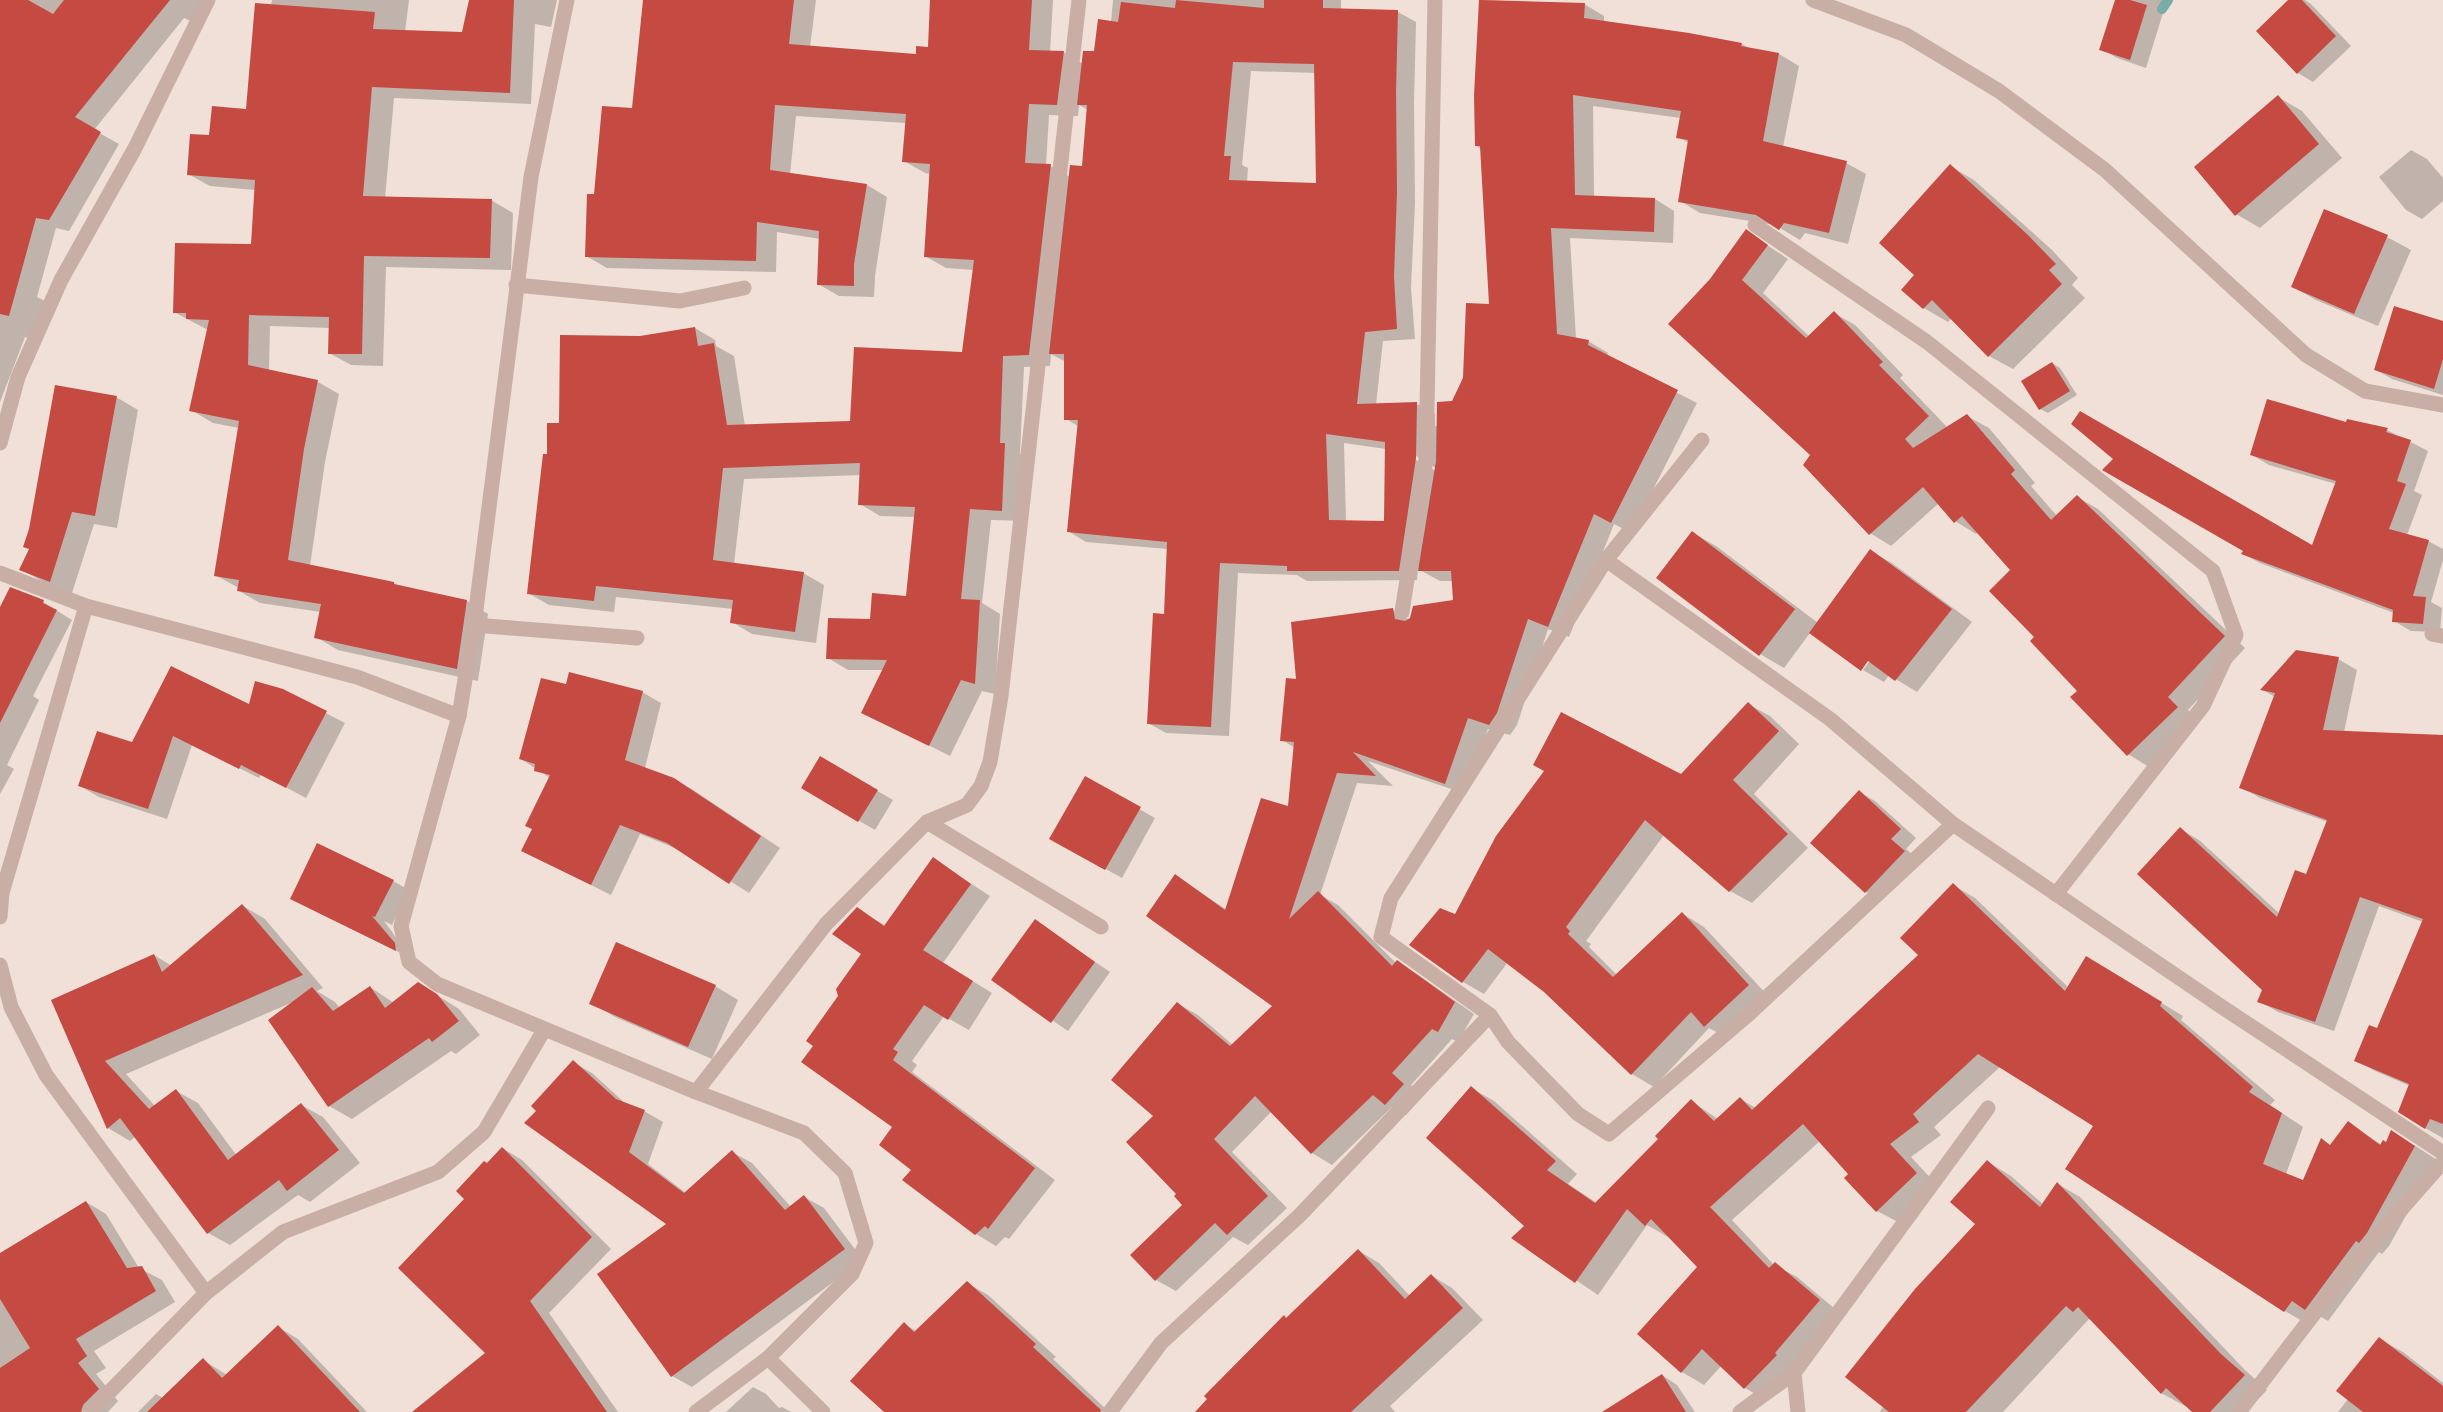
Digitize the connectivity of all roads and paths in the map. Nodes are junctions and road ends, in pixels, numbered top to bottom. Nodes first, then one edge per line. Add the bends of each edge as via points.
1 (208, 0) edge
2 (567, 0) edge
3 (1079, 0) edge
4 (1435, 0) edge
5 (1812, 0) edge
6 (1755, 225) dead end
7 (516, 285) junction
8 (744, 288) dead end
9 (2443, 405) edge
10 (1702, 440) dead end
11 (0, 442) edge
12 (1606, 560) junction
13 (0, 573) edge
14 (86, 606) junction
15 (1402, 612) dead end
16 (474, 625) junction
17 (637, 638) dead end
18 (459, 716) junction
19 (927, 822) junction
20 (1953, 824) junction
21 (2056, 894) junction
22 (0, 917) edge
23 (1101, 927) dead end
24 (0, 965) edge
25 (1490, 1015) junction
26 (544, 1030) junction
27 (696, 1092) junction
28 (1988, 1108) dead end
29 (2443, 1153) edge
30 (2443, 1162) edge
31 (206, 1293) junction
32 (768, 1358) junction
33 (1794, 1373) junction
34 (90, 1412) edge
35 (696, 1412) edge
36 (823, 1412) edge
37 (1110, 1412) edge
38 (1740, 1412) edge
39 (1798, 1412) edge
40 (2239, 1412) edge

1 - 11 street via 135,148 61,279 18,377
2 - 7 street via 531,177
3 - 19 street via 1001,696 990,762 981,786 967,805
4 - 15 street via 1426,459
5 - 9 street via 1906,35 1999,91 2104,170 2306,355 2365,391
6 - 21 street via 1927,342 2213,571 2236,635 2203,706
7 - 8 street via 680,301
7 - 16 street
10 - 12 street
12 - 20 street via 1830,719
12 - 25 street via 1391,898 1381,937
13 - 14 street
14 - 18 street via 357,677
14 - 22 street via 2,893
16 - 17 street
16 - 18 street
18 - 26 street via 402,926 409,962 437,984
19 - 23 street
19 - 27 street via 826,924
20 - 21 street
20 - 25 street via 1750,1013 1609,1134 1578,1114 1508,1042
21 - 29 street
24 - 31 street via 10,1007 46,1075
25 - 37 street via 1300,1215 1161,1342
26 - 27 street
26 - 31 street via 484,1132 438,1172 283,1232
27 - 32 street via 804,1133 845,1173 866,1243 852,1274
28 - 33 street
30 - 40 street via 2346,1272
31 - 34 street
32 - 35 street
32 - 36 street
33 - 38 street
33 - 39 street

